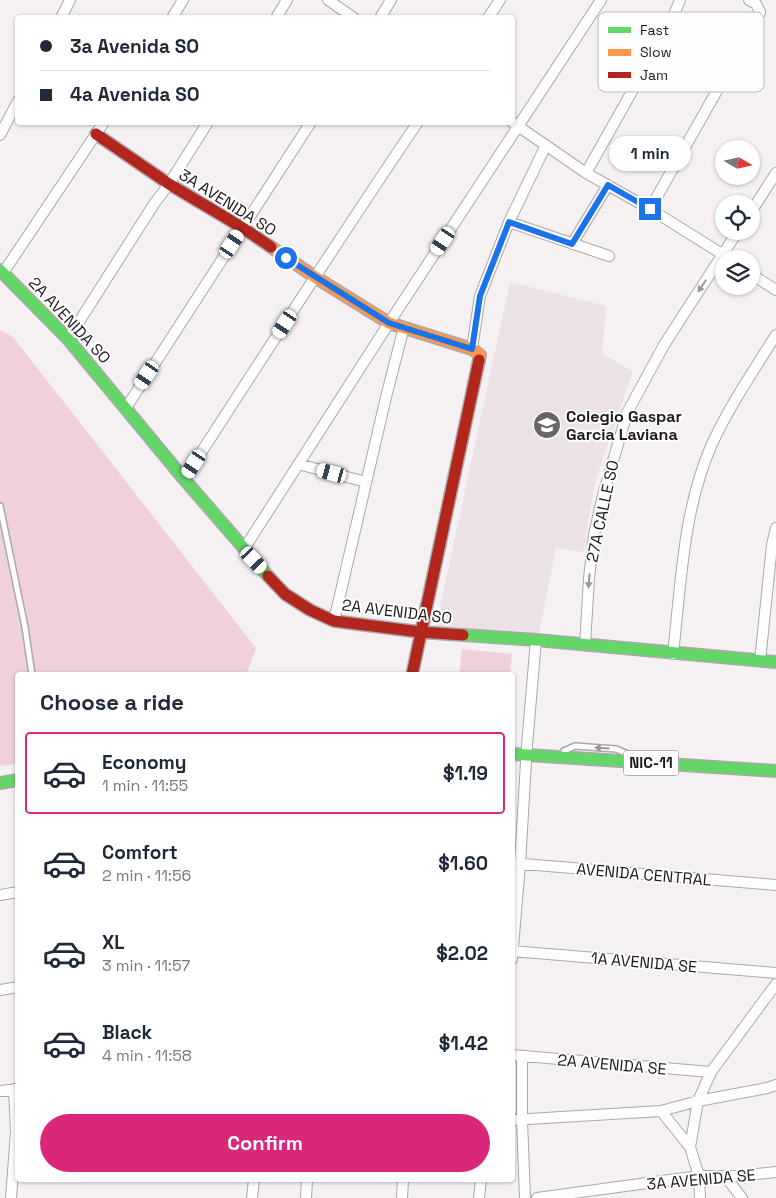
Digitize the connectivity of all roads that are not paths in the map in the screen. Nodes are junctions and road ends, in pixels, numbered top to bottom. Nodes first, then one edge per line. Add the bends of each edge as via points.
1 (70, 0) edge
2 (287, 0) edge
3 (328, 0) edge
4 (391, 0) edge
5 (500, 0) edge
6 (601, 0) edge
7 (680, 0) edge
8 (749, 0) edge
9 (180, 1) edge
10 (675, 12) edge
11 (760, 12) edge
12 (62, 15) edge
13 (173, 15) edge
14 (278, 15) edge
15 (350, 15) edge
16 (382, 15) edge
17 (490, 15) edge
18 (632, 92) edge
19 (716, 92) edge
20 (15, 107) edge
21 (516, 124) edge
22 (102, 125) edge
23 (206, 125) edge
24 (310, 125) edge
25 (416, 125) edge
26 (96, 134) junction
27 (0, 135) edge
28 (546, 145) junction
29 (586, 173) junction
30 (776, 173) edge
31 (169, 184) junction
32 (608, 185) junction
33 (760, 198) edge
34 (650, 209) junction
35 (509, 222) junction
36 (243, 228) junction
37 (572, 244) junction
38 (715, 250) edge
39 (609, 256) dead end
40 (2, 272) edge
41 (715, 273) edge
42 (315, 277) junction
43 (760, 280) edge
44 (776, 290) edge
45 (389, 323) junction
46 (404, 327) junction
47 (776, 335) edge
48 (68, 339) junction
49 (476, 352) junction
50 (126, 408) junction
51 (298, 464) junction
52 (184, 479) junction
53 (366, 482) junction
54 (0, 506) edge
55 (776, 528) edge
56 (244, 549) junction
57 (334, 621) junction
58 (420, 632) junction
59 (536, 640) junction
60 (585, 645) junction
61 (673, 654) junction
62 (760, 661) junction
63 (776, 662) edge
64 (32, 672) edge
65 (413, 672) edge
66 (515, 754) edge
67 (526, 755) junction
68 (776, 771) edge
69 (15, 780) edge
70 (0, 783) edge
71 (516, 864) edge
72 (776, 885) edge
73 (15, 892) edge
74 (515, 894) edge
75 (0, 895) edge
76 (515, 954) edge
77 (776, 973) edge
78 (776, 984) edge
79 (15, 988) edge
80 (0, 990) edge
81 (517, 1055) edge
82 (711, 1072) junction
83 (776, 1084) edge
84 (15, 1089) edge
85 (0, 1091) edge
86 (698, 1101) junction
87 (661, 1111) junction
88 (517, 1120) edge
89 (690, 1146) junction
90 (15, 1154) edge
91 (776, 1172) edge
92 (699, 1176) junction
93 (725, 1176) junction
94 (254, 1182) edge
95 (307, 1182) edge
96 (403, 1182) edge
97 (481, 1182) edge
98 (11, 1198) edge
99 (252, 1198) edge
100 (306, 1198) edge
101 (402, 1198) edge
102 (479, 1198) edge
103 (525, 1198) edge
104 (537, 1198) edge
105 (700, 1198) edge
106 (742, 1198) edge

1 - 12 street
2 - 14 street
3 - 15 street
4 - 16 street
5 - 17 street
6 - 21 street
7 - 10 street
8 - 11 street
9 - 13 street
18 - 29 street
19 - 34 street
20 - 27 street
21 - 28 street
21 - 45 street
22 - 26 street
23 - 31 street
24 - 36 street
25 - 42 street
26 - 31 main road, 3A AVENIDA SO
26 - 40 street
28 - 29 street
28 - 35 street
29 - 32 street
30 - 33 street
31 - 36 main road, 3A AVENIDA SO
31 - 48 street
32 - 34 street
32 - 37 street
34 - 38 street
35 - 37 street
35 - 49 street via 480,296
36 - 42 main road, 3A AVENIDA SO
36 - 50 street
37 - 39 street
40 - 48 main road, 2A AVENIDA SO
41 -> 60 street, 27A CALLE SO via 669,338 627,413 594,535
42 - 45 main road, 3A AVENIDA SO
42 - 52 street
43 - 44 street
45 - 46 main road, 3A AVENIDA SO
45 - 51 street
46 - 49 main road, 3A AVENIDA SO
46 - 53 street
47 - 61 street via 712,444 700,479 689,521
48 - 50 main road, 2A AVENIDA SO
49 - 58 main road via 479,365
50 - 52 main road, 2A AVENIDA SO
51 - 53 street
51 - 56 street
52 - 56 main road, 2A AVENIDA SO
53 - 57 street
54 - 64 lane
55 - 62 street
56 - 57 main road, 2A AVENIDA SO via 285,594
57 - 58 main road, 2A AVENIDA SO
58 - 59 main road, 2A AVENIDA SO
58 - 65 main road
59 - 60 main road, 2A AVENIDA SO
59 - 67 street
60 - 61 main road, 2A AVENIDA SO
61 - 62 main road, 2A AVENIDA SO
62 - 63 main road
66 - 67 main road, NIC-11
67 - 68 main road, NIC-11
67 - 71 street
69 - 70 main road
71 - 72 street, AVENIDA CENTRAL
71 - 74 street
73 - 75 street
76 - 77 street, 1A AVENIDA SE
78 - 82 street
79 - 80 street
81 - 82 street, 2A AVENIDA SE
81 - 88 street
82 - 86 street
83 - 86 street
84 - 85 street
86 - 87 street
86 - 89 street
87 - 88 street
87 - 89 street
88 - 103 street
89 - 92 street
90 - 98 street
91 - 93 street, 3A AVENIDA SE
92 - 93 street, 3A AVENIDA SE
92 - 104 street, 3A AVENIDA SE
92 - 105 street
93 - 106 street
94 - 99 street
95 - 100 street
96 - 101 street
97 - 102 street

